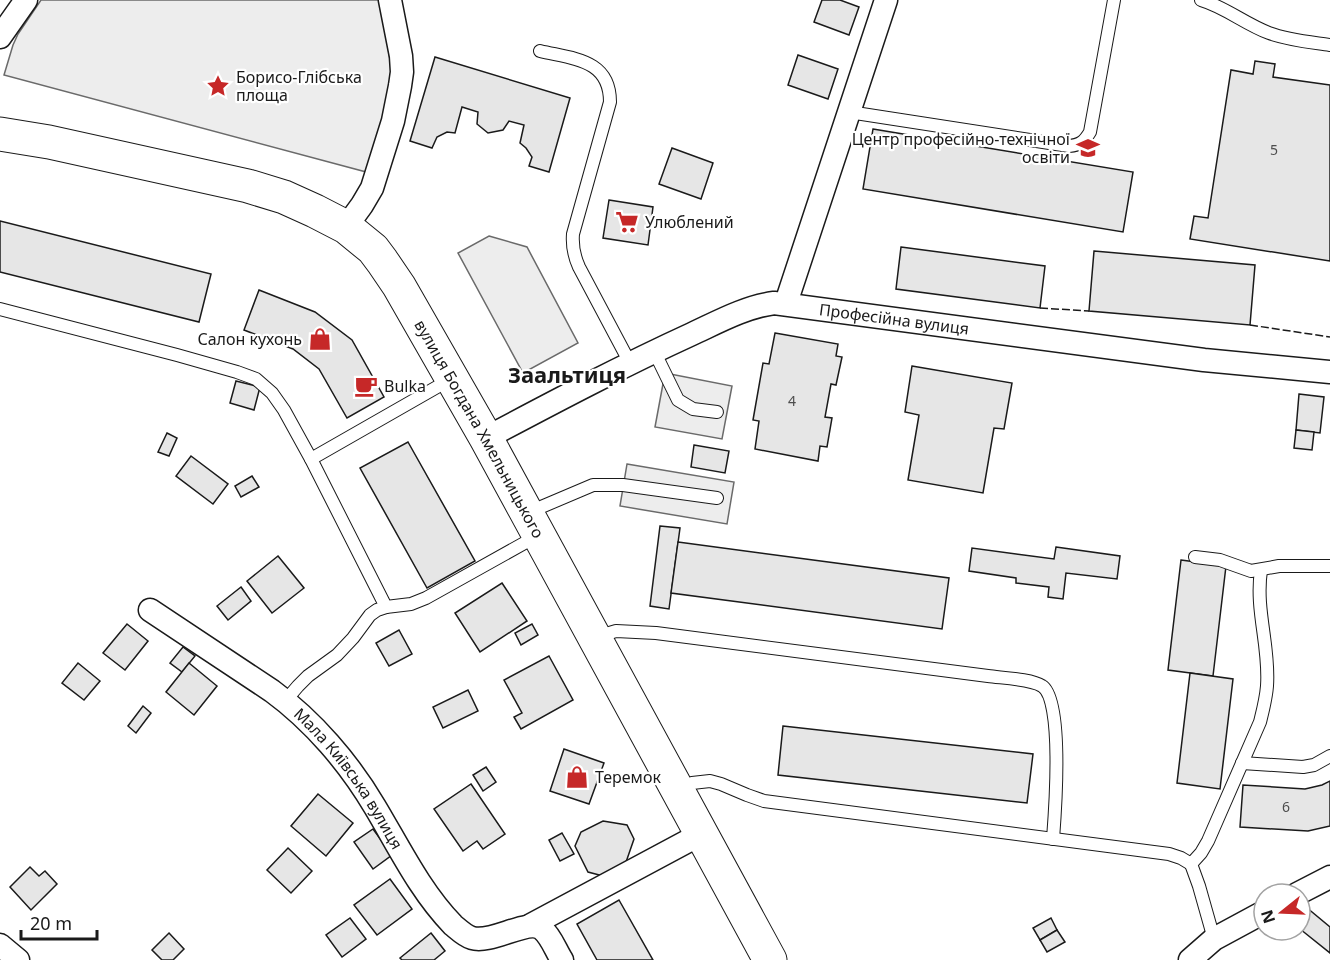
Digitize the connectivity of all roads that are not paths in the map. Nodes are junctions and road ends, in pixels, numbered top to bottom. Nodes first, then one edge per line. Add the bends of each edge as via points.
1 (27, 0) edge
2 (390, 0) edge
3 (886, 0) edge
4 (1114, 0) edge
5 (1201, 0) edge
6 (0, 37) edge
7 (1330, 45) edge
8 (540, 51) dead end
9 (849, 112) junction
10 (0, 134) edge
11 (346, 227) junction
12 (786, 303) junction
13 (0, 309) edge
14 (654, 351) junction
15 (630, 363) junction
16 (1330, 372) edge
17 (452, 378) junction
18 (717, 412) dead end
19 (486, 438) junction
20 (311, 459) junction
21 (717, 498) dead end
22 (533, 524) junction
23 (1195, 557) dead end
24 (1330, 566) edge
25 (1261, 570) junction
26 (386, 607) junction
27 (150, 610) dead end
28 (594, 638) junction
29 (285, 700) junction
30 (1330, 756) edge
31 (1242, 763) junction
32 (677, 791) junction
33 (701, 834) junction
34 (1053, 839) junction
35 (1191, 864) junction
36 (1330, 877) edge
37 (1312, 886) edge
38 (1252, 918) edge
39 (531, 926) junction
40 (1214, 939) junction
41 (0, 945) edge
42 (18, 960) edge
43 (562, 960) edge
44 (770, 960) edge
45 (1190, 960) edge

1 - 6 street
2 - 11 street via 401,56 400,86 372,189
3 - 9 street
4 - 9 lane via 1090,132 1078,145
5 - 7 lane via 1271,34
8 - 15 lane via 591,65 609,87 610,102 572,242 579,267
9 - 12 street
10 - 11 main road, вулиця Богдана Хмельницького via 248,186
11 - 17 main road, вулиця Богдана Хмельницького via 382,261
12 - 14 street, Професійна вулиця via 759,305
12 - 16 street, Професійна вулиця via 1204,360
13 - 20 lane via 256,379 272,393
14 - 15 street, Професійна вулиця
14 - 18 lane via 678,400 693,409
15 - 19 street, Професійна вулиця
17 - 19 main road, вулиця Богдана Хмельницького
17 - 20 lane
19 - 22 main road, вулиця Богдана Хмельницького
20 - 26 lane
21 - 22 lane via 623,485 593,485
22 - 26 lane via 426,598
22 - 28 main road, вулиця Богдана Хмельницького
23 - 25 lane
24 - 25 lane
25 - 31 lane via 1259,597 1267,684 1260,722
26 - 29 lane via 370,615 337,655 308,676
27 - 29 street, Мала Київська вулиця
28 - 32 main road, вулиця Богдана Хмельницького
28 - 34 lane via 616,631 656,633 1041,685 1050,694 1055,728
29 - 39 street, Мала Київська вулиця via 346,764 410,867 453,924 464,934 482,939
30 - 31 lane via 1303,767
31 - 35 lane via 1208,841
32 - 33 main road, вулиця Богдана Хмельницького
32 - 34 lane via 692,783 710,781 781,804
33 - 39 street, Мала Київська вулиця
33 - 44 main road, вулиця Богдана Хмельницького
34 - 35 lane via 1168,854
35 - 40 lane
36 - 37 street
38 - 40 street
39 - 43 street via 546,933
40 - 45 street
41 - 42 street

